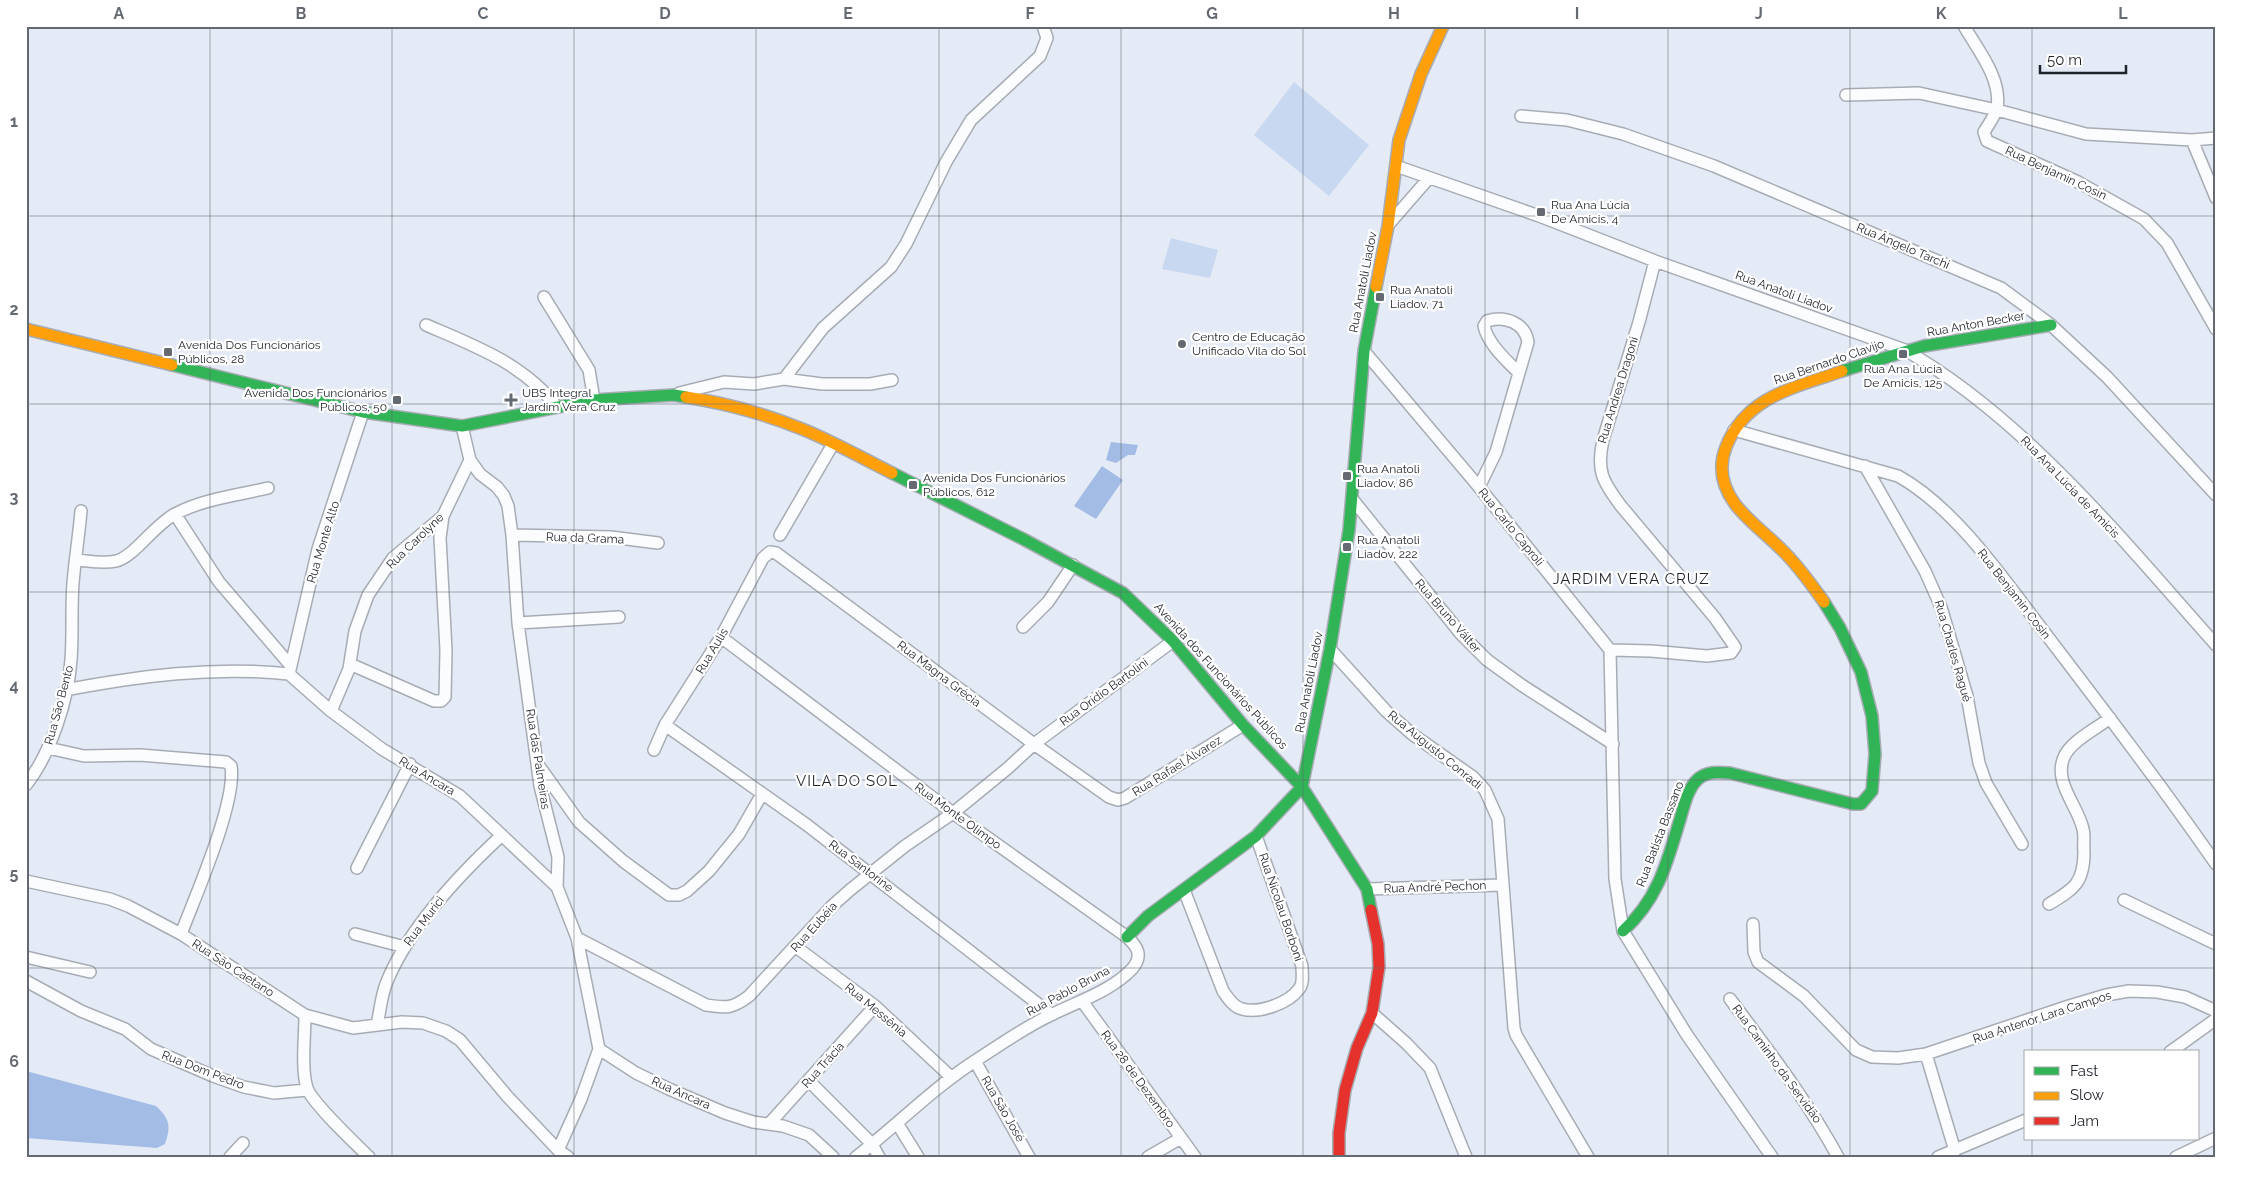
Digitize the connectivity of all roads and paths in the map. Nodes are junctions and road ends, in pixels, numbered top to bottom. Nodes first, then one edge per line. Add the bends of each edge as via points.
1 (1043, 26) edge
2 (1443, 26) edge
3 (1964, 26) edge
4 (1846, 95) dead end
5 (1997, 110) junction
6 (1521, 116) dead end
7 (2216, 138) edge
8 (2192, 140) junction
9 (1396, 166) junction
10 (1429, 178) junction
11 (2216, 198) edge
12 (1388, 226) junction
13 (1655, 261) junction
14 (544, 297) dead end
15 (426, 325) dead end
16 (2051, 325) junction
17 (26, 329) edge
18 (2216, 329) edge
19 (1905, 350) junction
20 (1364, 351) junction
21 (1519, 373) junction
22 (784, 380) junction
23 (892, 380) dead end
24 (674, 395) junction
25 (594, 400) junction
26 (557, 407) junction
27 (363, 412) junction
28 (462, 426) junction
29 (1734, 430) junction
30 (833, 444) junction
31 (470, 460) junction
32 (1865, 466) junction
33 (1479, 487) junction
34 (268, 488) dead end
35 (2216, 495) edge
36 (1353, 500) junction
37 (80, 511) dead end
38 (175, 514) junction
39 (443, 516) junction
40 (512, 535) junction
41 (780, 535) dead end
42 (658, 543) dead end
43 (770, 552) joint
44 (77, 560) junction
45 (1073, 565) junction
46 (620, 617) dead end
47 (518, 623) junction
48 (1023, 627) dead end
49 (721, 637) junction
50 (1173, 641) junction
51 (2216, 645) edge
52 (1330, 649) junction
53 (1610, 650) junction
54 (350, 664) junction
55 (290, 670) junction
56 (65, 690) junction
57 (331, 711) junction
58 (2110, 718) junction
59 (666, 725) junction
60 (1243, 725) junction
61 (1034, 744) junction
62 (1613, 744) junction
63 (48, 748) junction
64 (654, 750) dead end
65 (537, 763) junction
66 (410, 764) junction
67 (26, 785) edge
68 (1302, 787) junction
69 (762, 794) junction
70 (1109, 797) joint
71 (1853, 804) joint
72 (953, 813) junction
73 (502, 835) junction
74 (1256, 836) junction
75 (2022, 844) dead end
76 (2216, 864) edge
77 (357, 868) dead end
78 (871, 873) junction
79 (26, 881) edge
80 (1502, 885) junction
81 (557, 887) junction
82 (1367, 889) junction
83 (1184, 890) junction
84 (2124, 900) dead end
85 (2049, 904) dead end
86 (1752, 924) dead end
87 (1623, 931) junction
88 (181, 934) junction
89 (355, 934) dead end
90 (1127, 937) junction
91 (577, 938) junction
92 (2216, 944) edge
93 (405, 946) junction
94 (796, 947) junction
95 (26, 957) edge
96 (90, 972) dead end
97 (26, 981) edge
98 (1730, 998) dead end
99 (1082, 1001) junction
100 (875, 1006) junction
101 (2216, 1012) edge
102 (1372, 1013) junction
103 (1052, 1014) junction
104 (305, 1015) junction
105 (2216, 1019) edge
106 (378, 1025) junction
107 (599, 1049) junction
108 (2173, 1050) edge
109 (1926, 1054) junction
110 (975, 1061) junction
111 (950, 1077) junction
112 (809, 1081) junction
113 (307, 1090) junction
114 (2024, 1121) edge
115 (897, 1123) junction
116 (769, 1124) junction
117 (1181, 1138) junction
118 (2216, 1138) edge
119 (242, 1143) dead end
120 (872, 1144) junction
121 (558, 1150) junction
122 (1955, 1151) junction
123 (230, 1157) edge
124 (370, 1157) edge
125 (568, 1157) edge
126 (833, 1157) edge
127 (856, 1157) edge
128 (879, 1157) edge
129 (918, 1157) edge
130 (1030, 1157) edge
131 (1148, 1157) edge
132 (1195, 1157) edge
133 (1339, 1157) edge
134 (1466, 1157) edge
135 (1588, 1157) edge
136 (1772, 1157) edge
137 (1838, 1157) edge
138 (1938, 1157) edge
139 (2176, 1157) edge

1 - 22 street via 1047,38 1040,56 971,120 891,267 823,328
2 - 9 street via 1405,120
3 - 5 street via 1992,74 1998,91
4 - 5 street via 1920,93
5 - 8 street via 2086,134
5 - 18 street, Rua Benjamin Cosin via 1984,132 1987,141 2078,182 2144,219 2167,243
6 - 16 street, Rua Ângelo Tarchi via 1567,120 1623,134 1714,166 2001,288
7 - 8 street
8 - 11 street
9 - 10 street
9 - 12 street
10 - 12 street, Rua Anatoli Liadov
10 - 13 street, Rua Anatoli Liadov
12 - 20 street, Rua Anatoli Liadov
13 - 19 street, Rua Anatoli Liadov
13 - 53 street, Rua Andrea Dragoni via 1602,440 1600,469 1609,490 1715,618 1735,647 1731,653 1715,656
14 - 25 street via 589,370
15 - 26 street via 509,363 538,385
16 - 19 street, Rua Anton Becker
16 - 35 street, Rua Ângelo Tarchi via 2107,377
17 - 27 street, Avenida dos Funcionários Públicos
19 - 29 street, Rua Bernardo Clavijo via 1771,396 1751,410
19 - 51 street, Rua Ana Lúcia de Amicis via 1970,395 2021,436 2113,530
20 - 33 street, Rua Carlo Caproli
20 - 36 street, Rua Anatoli Liadov
21 - 21 street via 1526,356 1528,342 1525,331 1507,320 1487,321 1485,331 1500,354
21 - 33 street via 1496,452
22 - 23 street via 870,384
22 - 24 street via 754,384 724,382
24 - 25 street, Avenida dos Funcionários Públicos
24 - 30 street, Avenida dos Funcionários Públicos via 713,401 773,418
25 - 26 street, Avenida dos Funcionários Públicos
26 - 28 street, Avenida dos Funcionários Públicos
27 - 28 street, Avenida dos Funcionários Públicos
27 - 55 street, Rua Monte Alto via 318,549
28 - 31 street
29 - 32 street, Rua Benjamin Cosin
29 - 71 street, Rua Bernardo Clavijo via 1724,450 1721,466 1730,497 1808,578 1847,642 1863,676 1872,716 1874,775 1868,799 1862,804
30 - 41 street
30 - 45 street, Avenida dos Funcionários Públicos
31 - 39 street, Rua Carolyne
31 - 40 street, Rua das Palmeiras via 504,496
32 - 58 street, Rua Benjamin Cosin via 1913,484 1950,517 1991,563
32 - 75 street, Rua Charles Ragué via 1925,571 1941,607 1967,696 1986,783
33 - 53 street, Rua Carlo Caproli
34 - 38 street via 207,502
36 - 52 street, Rua Anatoli Liadov
36 - 62 street, Rua Bruno Válter via 1461,634 1487,660
37 - 44 street, Rua São Bento
38 - 44 street via 126,557 115,562
38 - 55 street, Rua Ancara via 219,582
39 - 54 street, Rua Carolyne via 393,558 368,595 355,631
39 - 54 street via 440,538 445,698 434,701
40 - 42 street, Rua da Grama via 611,537
40 - 47 street, Rua das Palmeiras
43 - 49 street, Rua Aulis via 763,558
43 - 61 street, Rua Magna Grécia via 776,553
44 - 56 street, Rua São Bento via 73,582 71,662
45 - 48 street via 1048,602
45 - 50 street, Avenida dos Funcionários Públicos via 1123,593
46 - 47 street
47 - 65 street, Rua das Palmeiras
49 - 59 street, Rua Aulis
49 - 72 street, Rua Monte Olimpo
50 - 60 street, Avenida dos Funcionários Públicos
50 - 61 street, Rua Orídio Bartolini
52 - 68 street, Rua Anatoli Liadov
52 - 80 street, Rua Augusto Conradi via 1386,711 1412,734 1473,777 1485,790 1498,819
53 - 62 street
54 - 57 street, Rua Carolyne
55 - 56 street via 169,674
55 - 57 street, Rua Ancara
56 - 63 street, Rua São Bento
57 - 66 street, Rua Ancara via 382,749
58 - 76 street, Rua Benjamin Cosin
58 - 85 street via 2075,744 2063,758 2061,775 2083,829 2084,869 2072,890
59 - 64 street, Rua Aulis
59 - 69 street, Rua Santorine
60 - 68 street, Avenida dos Funcionários Públicos
60 - 70 street, Rua Rafael Álvarez via 1125,798
61 - 70 street, Rua Magna Grécia
61 - 72 street, Rua Eubéia
62 - 87 street via 1615,879
63 - 67 street, Rua São Bento
63 - 88 street, Rua São Caetano via 84,756 140,755 217,760 231,766 233,776 221,827
65 - 69 street via 579,822 623,861 670,895 679,895 709,871 739,834
65 - 81 street, Rua das Palmeiras via 558,857
66 - 73 street, Rua Ancara via 460,796
66 - 77 street
68 - 74 street
68 - 82 street, Avenida dos Funcionários Públicos
69 - 78 street, Rua Santorine
71 - 87 street, Rua Batista Bassano via 1730,773 1716,771 1702,775 1693,782 1650,900
72 - 78 street, Rua Eubéia
72 - 90 street, Rua Monte Olimpo
73 - 81 street, Rua Ancara
73 - 93 street, Rua Murici via 471,864
74 - 83 street
74 - 83 street, Rua Nicolau Borboni via 1302,966 1300,988 1291,997 1271,1007 1255,1010 1241,1009 1231,1002 1223,990
78 - 94 street, Rua Eubéia via 832,906
78 - 103 street, Rua Santorine
79 - 88 street via 110,899
80 - 82 street, Rua André Pechon
80 - 135 street, Rua Augusto Conradi via 1516,1035
81 - 91 street, Rua das Palmeiras
82 - 102 street, Avenida dos Funcionários Públicos via 1378,944 1379,967
83 - 90 street via 1148,916
84 - 92 street
86 - 109 street, Rua Antenor Lara Campos via 1758,962 1804,996 1856,1050 1872,1057
87 - 136 street via 1687,1035
88 - 104 street, Rua São Caetano
89 - 93 street
90 - 99 street, Rua Pablo Bruna via 1139,952 1138,961 1116,982
91 - 94 street, Rua Eubéia via 706,1005 727,1008 749,996
91 - 107 street, Rua das Palmeiras
93 - 106 street, Rua Murici via 385,987
94 - 100 street, Rua Messênia
95 - 96 street
97 - 113 street, Rua Dom Pedro via 81,1011 125,1029 151,1049 213,1076 274,1093
98 - 137 street, Rua Caminho da Servidão via 1804,1098
99 - 103 street, Rua Pablo Bruna
99 - 117 street, Rua 28 de Dezembro
100 - 111 street, Rua Messênia
100 - 112 street, Rua Trácia
101 - 109 street, Rua Antenor Lara Campos via 2185,996 2129,991 2068,1006
102 - 133 street, Avenida dos Funcionários Públicos via 1357,1048 1345,1090
102 - 134 street via 1430,1068
103 - 110 street, Rua Pablo Bruna
104 - 106 street, Rua São Caetano via 353,1028
104 - 113 street
105 - 108 street
106 - 121 street, Rua São Caetano via 423,1022 460,1040
107 - 116 street, Rua Ancara via 636,1073 670,1089 734,1116
107 - 121 street
109 - 122 street
110 - 111 street, Rua Pablo Bruna
110 - 130 street, Rua São José
111 - 115 street, Rua Pablo Bruna
112 - 116 street, Rua Trácia
112 - 120 street
113 - 124 street
114 - 122 street
115 - 120 street, Rua Pablo Bruna
115 - 129 street
116 - 126 street, Rua Ancara via 809,1135
117 - 131 street
117 - 132 street, Rua 28 de Dezembro
118 - 139 street
119 - 123 street
120 - 127 street, Rua Pablo Bruna
120 - 128 street
121 - 125 street, Rua São Caetano
122 - 138 street

